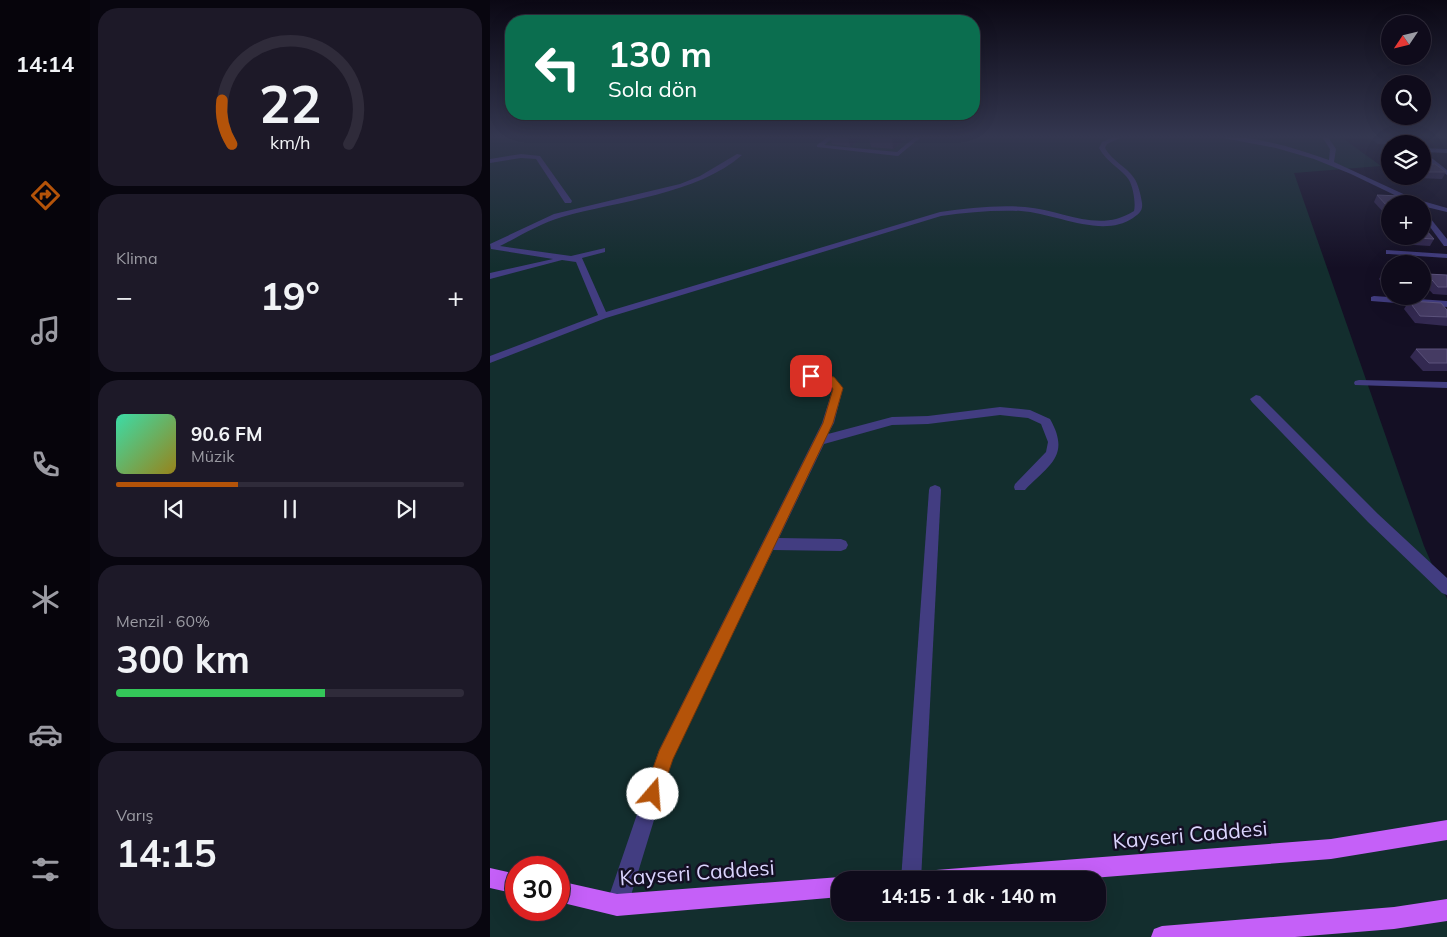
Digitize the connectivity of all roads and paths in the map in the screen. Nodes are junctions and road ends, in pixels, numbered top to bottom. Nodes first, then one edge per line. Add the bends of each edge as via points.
1 (554, 181) edge
2 (691, 181) edge
3 (1132, 181) edge
4 (1369, 181) edge
5 (1400, 195) edge
6 (568, 201) dead end
7 (1431, 207) edge
8 (1447, 210) edge
9 (1431, 222) edge
10 (1447, 244) edge
11 (491, 247) edge
12 (602, 250) dead end
13 (1389, 252) dead end
14 (1447, 256) edge
15 (568, 258) junction
16 (490, 276) edge
17 (1374, 299) dead end
18 (1447, 304) edge
19 (603, 316) junction
20 (490, 360) edge
21 (797, 377) dead end
22 (1359, 383) dead end
23 (1447, 385) edge
24 (1256, 399) dead end
25 (819, 441) junction
26 (1020, 487) dead end
27 (935, 490) dead end
28 (770, 544) junction
29 (841, 545) dead end
30 (1447, 588) edge
31 (1447, 830) edge
32 (912, 871) edge
33 (1051, 871) edge
34 (490, 878) edge
35 (505, 881) edge
36 (831, 889) edge
37 (570, 894) edge
38 (617, 905) junction
39 (1447, 910) edge
40 (1162, 937) edge

1 - 6 street
2 - 11 street via 557,216
3 - 19 street via 1138,212 1123,221 1090,224 1036,210 967,210 940,214
4 - 5 street
7 - 8 street
9 - 10 street
11 - 15 street
12 - 15 street
13 - 14 street
15 - 16 street
15 - 19 street via 579,260
17 - 18 street
19 - 20 street
21 - 25 street via 824,377 838,388
22 - 23 street
24 - 30 street
25 - 26 street via 892,421 1000,411 1030,414 1046,422 1054,442 1052,454
25 - 28 street
27 - 32 street
28 - 29 street
28 - 38 street via 665,756
31 - 33 main road, Kayseri Caddesi via 1331,849
34 - 35 main road
36 - 38 main road, Kayseri Caddesi
37 - 38 main road, Kayseri Caddesi
39 - 40 main road via 1394,918

